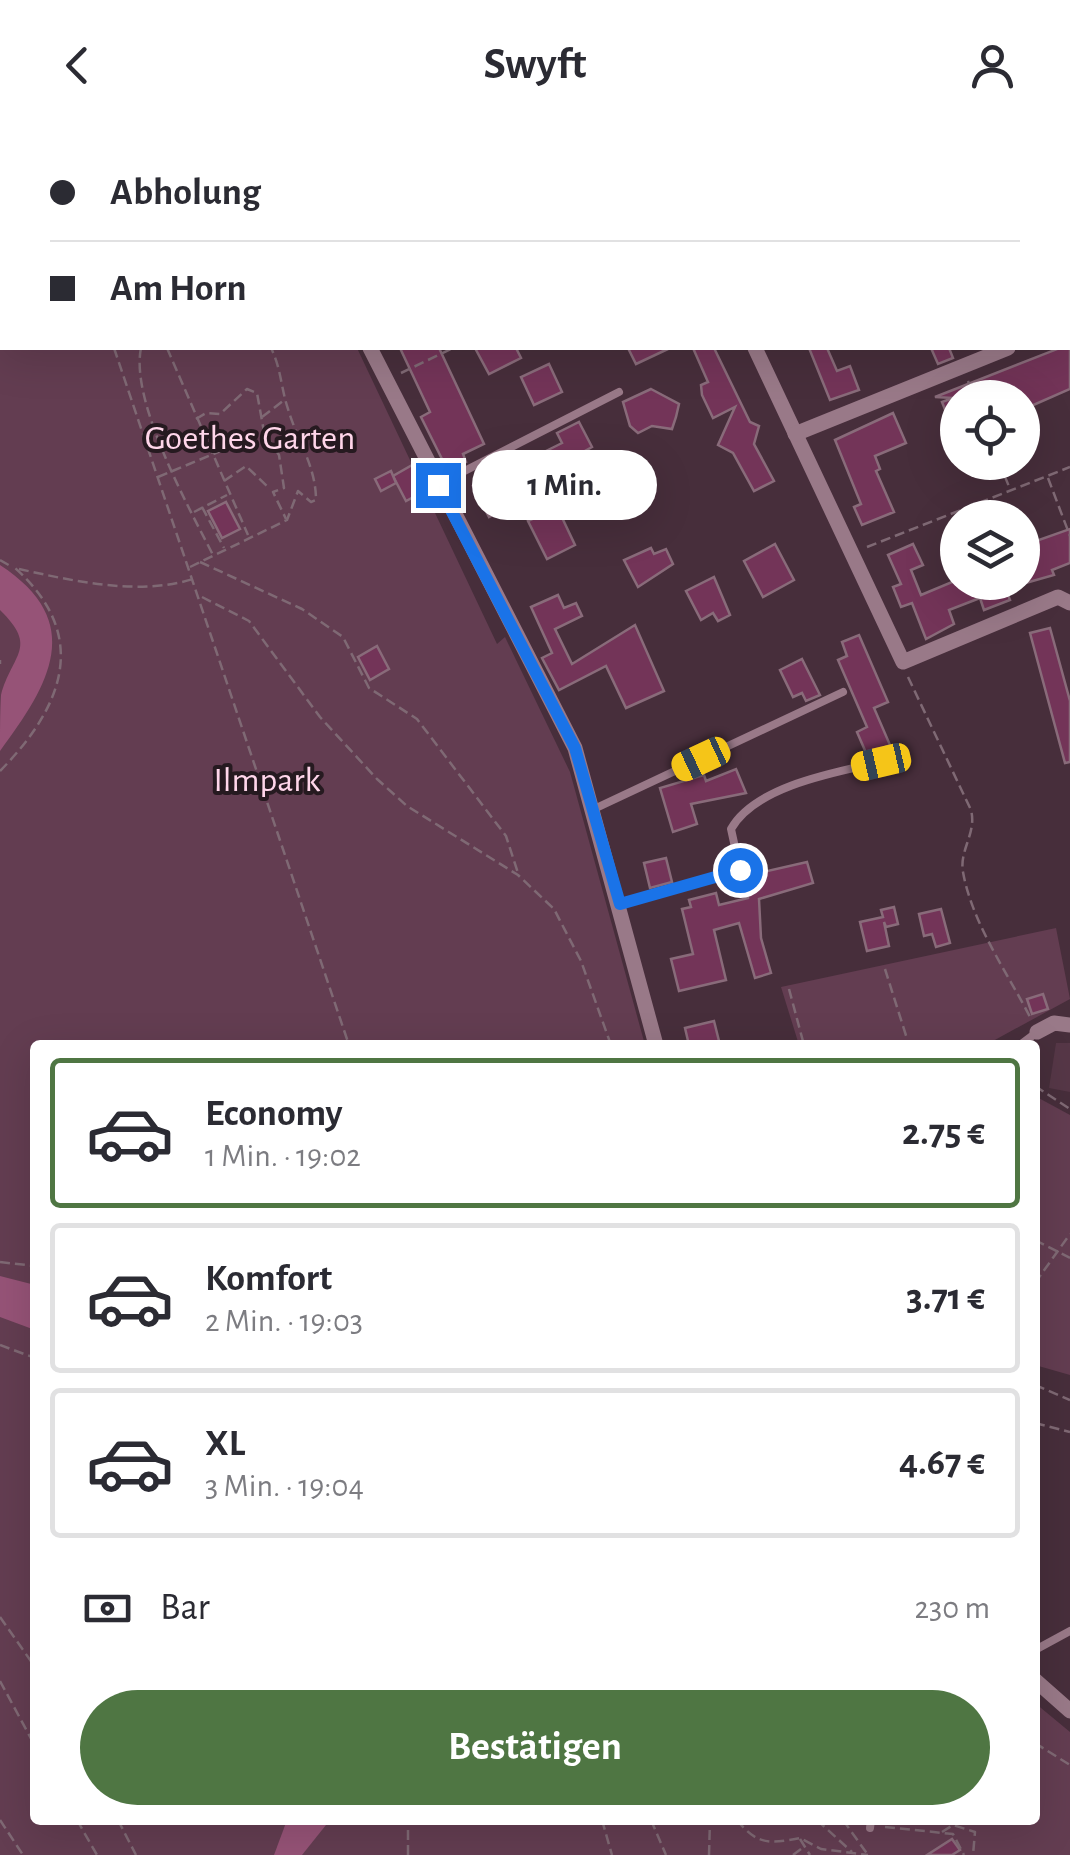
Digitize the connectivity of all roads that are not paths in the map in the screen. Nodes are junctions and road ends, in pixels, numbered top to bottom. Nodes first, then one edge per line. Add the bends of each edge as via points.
1 (371, 350) edge
2 (756, 350) edge
3 (957, 350) edge
4 (1002, 350) edge
5 (963, 366) junction
6 (620, 392) dead end
7 (795, 434) junction
8 (438, 485) junction
9 (1070, 609) edge
10 (843, 692) dead end
11 (881, 762) dead end
12 (594, 809) junction
13 (620, 904) junction
14 (1070, 1025) edge
15 (1038, 1032) joint
16 (655, 1040) edge
17 (1027, 1040) edge
18 (1070, 1630) edge
19 (1040, 1647) edge
20 (1040, 1684) edge
21 (1070, 1711) edge

1 - 8 street
2 - 7 street
3 - 5 street
4 - 5 street
5 - 7 street
6 - 8 lane
7 - 9 street via 903,662 1058,597
8 - 12 street via 575,748
10 - 12 lane
11 - 13 lane via 808,778 738,816 731,829 740,870
12 - 13 street
13 - 16 street
14 - 15 street
15 - 17 lane
18 - 19 lane
20 - 21 street

